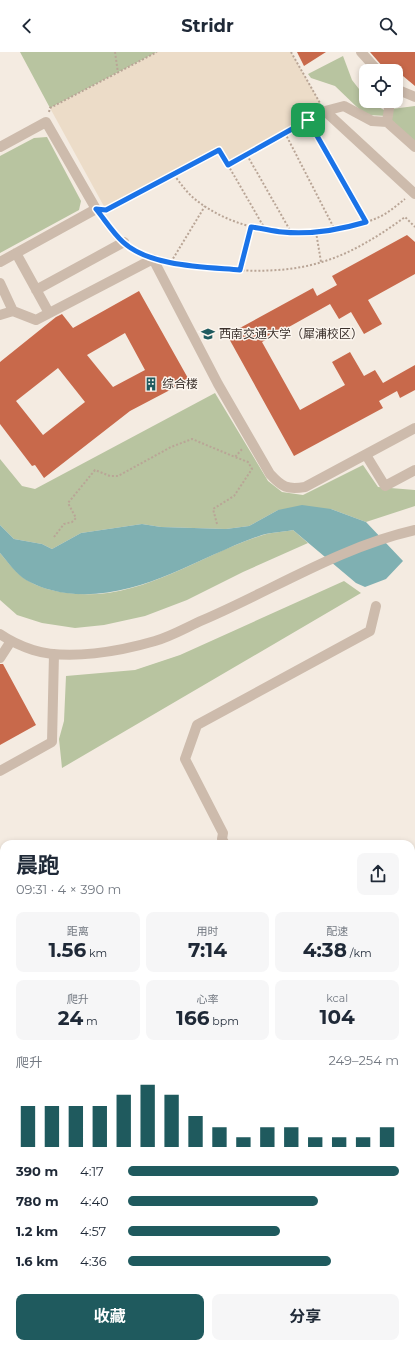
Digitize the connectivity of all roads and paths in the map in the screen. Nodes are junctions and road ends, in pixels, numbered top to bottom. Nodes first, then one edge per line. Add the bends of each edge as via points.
1 (115, 52) edge
2 (157, 52) edge
3 (292, 52) edge
4 (361, 52) edge
5 (372, 64) edge
6 (118, 73) junction
7 (403, 92) edge
8 (415, 97) edge
9 (389, 108) edge
10 (325, 111) junction
11 (308, 120) junction
12 (46, 122) junction
13 (387, 122) junction
14 (285, 133) junction
15 (0, 147) edge
16 (415, 147) edge
17 (247, 154) junction
18 (228, 165) junction
19 (174, 175) junction
20 (414, 193) edge
21 (205, 206) junction
22 (96, 209) junction
23 (366, 222) junction
24 (251, 227) junction
25 (415, 227) edge
26 (265, 229) junction
27 (335, 230) junction
28 (291, 232) junction
29 (316, 232) junction
30 (124, 242) junction
31 (16, 253) junction
32 (153, 259) junction
33 (0, 262) edge
34 (170, 262) junction
35 (321, 262) junction
36 (240, 270) junction
37 (0, 283) edge
38 (36, 290) junction
39 (13, 311) junction
40 (49, 313) junction
41 (0, 315) edge
42 (415, 428) edge
43 (250, 439) junction
44 (366, 455) junction
45 (235, 457) junction
46 (415, 470) edge
47 (217, 524) dead end
48 (415, 530) edge
49 (54, 538) dead end
50 (376, 606) dead end
51 (0, 634) edge
52 (11, 641) junction
53 (54, 654) junction
54 (0, 658) edge
55 (0, 771) edge
56 (222, 840) edge

1 - 6 path
2 - 6 path
3 - 10 path
4 - 5 street
6 - 12 path via 50,108
7 - 8 street
9 - 13 street
10 - 11 path
10 - 13 street via 344,106 372,121
10 - 20 street
11 - 14 path
11 - 23 path
12 - 15 street
12 - 22 street
13 - 16 street
14 - 17 path
14 - 27 path
17 - 18 path
17 - 28 path
18 - 19 path via 219,150
18 - 26 path
19 - 21 path via 184,188
19 - 22 path via 106,210
20 - 23 path via 378,218
21 - 24 path
21 - 34 path
22 - 30 path
22 - 31 street
23 - 27 path
24 - 26 path
24 - 36 path
25 - 35 path via 405,217 365,243
26 - 28 path
27 - 29 path
28 - 29 path
29 - 35 path
30 - 32 path
30 - 38 street
31 - 33 street
31 - 38 street
32 - 34 path
32 - 40 street
32 - 43 street via 218,384
34 - 36 path
35 - 36 path via 293,268
37 - 39 street
38 - 40 street
39 - 40 street via 36,320
39 - 41 street
42 - 44 street
43 - 44 street via 270,474 280,484 292,489 305,487
43 - 45 path
44 - 46 street via 385,486
45 - 47 path via 248,462 252,470 234,496 213,508
45 - 49 path via 192,439 171,447 118,476 110,476 95,470 68,503 76,518 64,524
48 - 53 street via 397,534 325,562 157,640 123,649
50 - 56 street via 370,631 197,725 185,759 223,833
51 - 52 street
52 - 53 street via 33,650
52 - 54 street
53 - 55 street via 52,742

